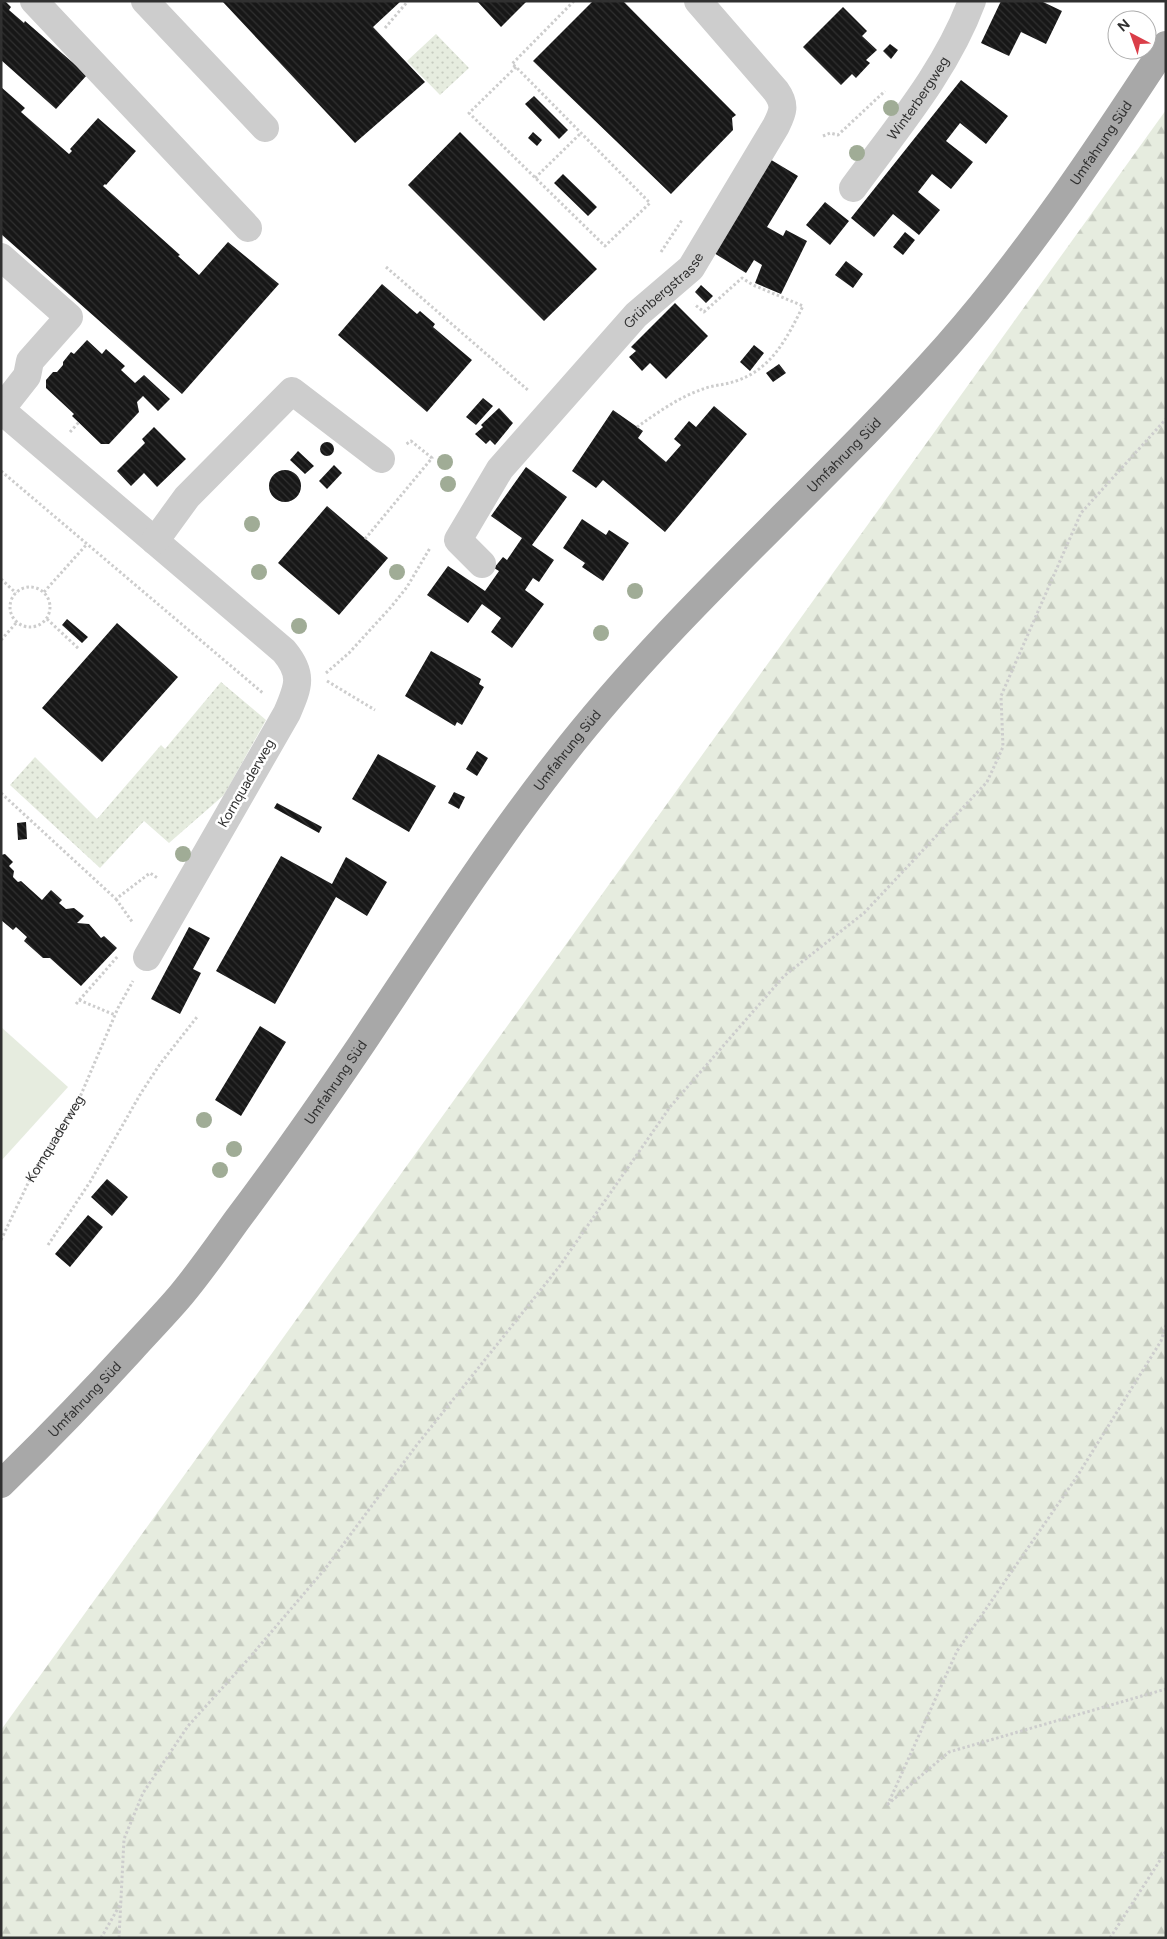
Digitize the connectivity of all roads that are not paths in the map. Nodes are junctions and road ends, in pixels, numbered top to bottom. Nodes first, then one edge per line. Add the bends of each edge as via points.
1 (34, 1) edge
2 (145, 1) edge
3 (698, 1) edge
4 (972, 1) edge
5 (1166, 45) edge
6 (265, 128) dead end
7 (853, 188) dead end
8 (248, 228) dead end
9 (1, 257) edge
10 (1, 410) edge
11 (382, 459) dead end
12 (155, 541) junction
13 (482, 564) dead end
14 (135, 953) road end
15 (1, 1484) edge

1 - 8 street
2 - 6 street
3 - 13 street, Grünbergstrasse via 776,90 784,110 691,268 636,315 500,469 458,540
4 - 7 street, Winterbergweg via 957,37 934,76
5 - 15 main road, Umfahrung Süd via 1081,174 1021,257 947,346 829,472 688,612 559,760 450,911 271,1175 181,1295 62,1425
9 - 10 street via 69,317 30,360 27,376
10 - 12 street, Kornquaderweg
11 - 12 street via 292,392 187,497
12 - 14 street, Kornquaderweg via 284,651 295,666 298,683 287,713 183,894

